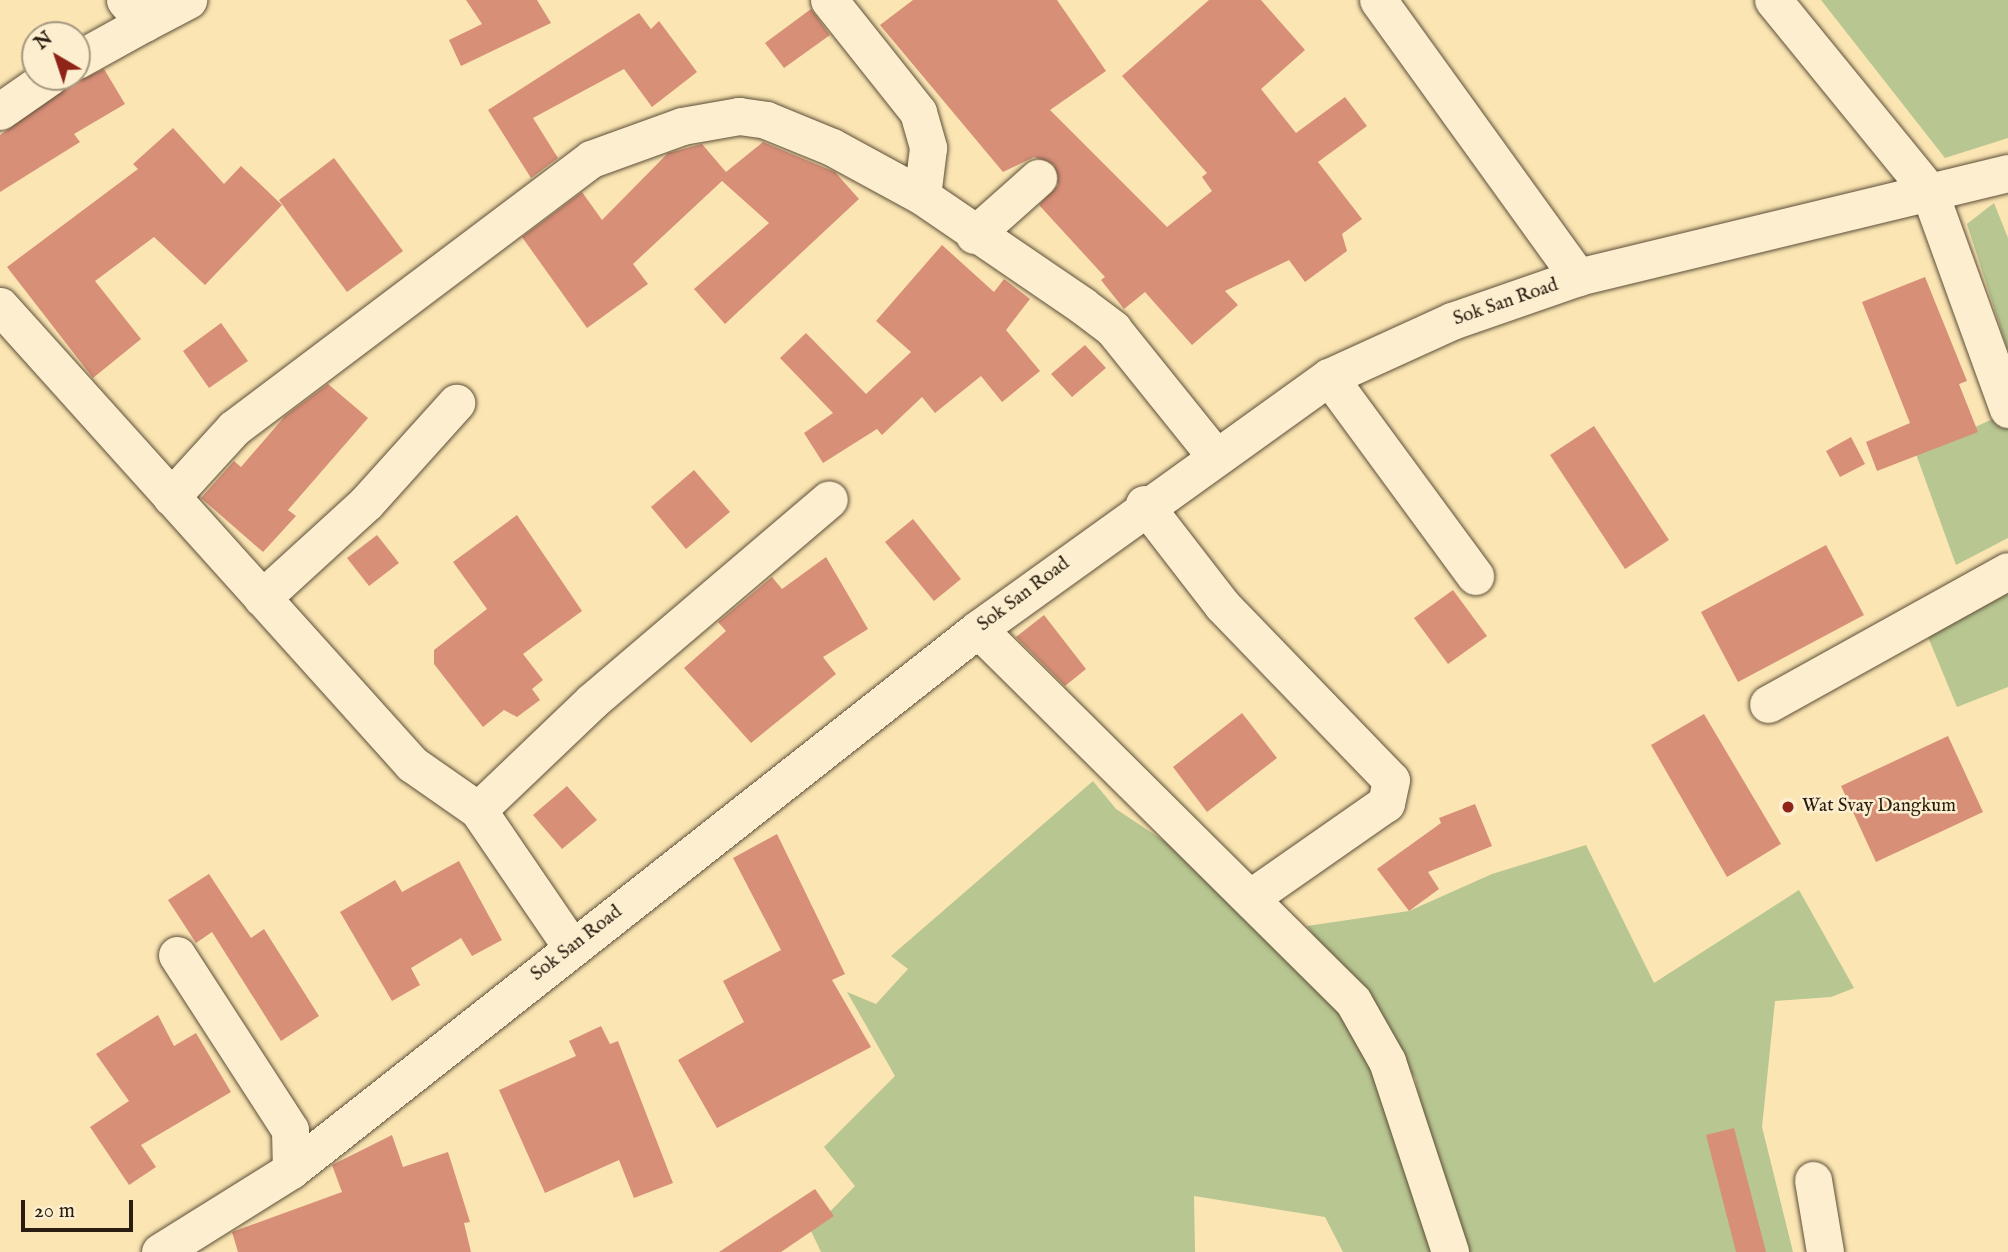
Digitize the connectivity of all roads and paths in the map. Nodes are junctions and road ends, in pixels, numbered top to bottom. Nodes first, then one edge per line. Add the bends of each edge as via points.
1 (188, 0) edge
2 (829, 0) edge
3 (1378, 0) edge
4 (1773, 0) edge
5 (135, 12) edge
6 (91, 48) edge
7 (29, 91) edge
8 (0, 111) edge
9 (2008, 173) edge
10 (1038, 178) dead end
11 (1929, 191) junction
12 (922, 196) junction
13 (974, 235) junction
14 (1578, 277) junction
15 (0, 306) edge
16 (1329, 377) junction
17 (456, 403) dead end
18 (2008, 409) edge
19 (1215, 456) junction
20 (171, 496) junction
21 (830, 499) dead end
22 (1144, 504) junction
23 (2008, 571) edge
24 (1475, 576) dead end
25 (262, 598) junction
26 (978, 629) junction
27 (1768, 704) dead end
28 (478, 810) junction
29 (1250, 898) junction
30 (572, 948) junction
31 (177, 955) dead end
32 (291, 1170) junction
33 (1814, 1180) dead end
34 (160, 1252) edge
35 (1450, 1252) edge
36 (1825, 1252) edge

1 - 5 street
2 - 12 street via 918,112 928,148
3 - 14 street
4 - 11 street
5 - 6 street
7 - 8 street
9 - 11 street, Sok San Road
10 - 13 street
11 - 14 street, Sok San Road
11 - 18 street
12 - 13 street
12 - 20 street via 766,120 715,118 630,143 591,159 540,195 245,420
13 - 19 street via 1113,329
14 - 16 street, Sok San Road via 1451,321
15 - 20 street
16 - 19 street, Sok San Road
16 - 24 street
17 - 25 street via 366,503
19 - 22 street, Sok San Road
20 - 25 street
21 - 28 street via 592,701
22 - 26 street, Sok San Road
22 - 29 street via 1222,605 1391,780 1386,803
23 - 27 street
25 - 28 street via 412,764
26 - 29 street
26 - 30 street, Sok San Road
28 - 30 street
29 - 35 street via 1360,1013 1387,1061
30 - 32 street, Sok San Road
31 - 32 street via 290,1130
32 - 34 street, Sok San Road
33 - 36 street

